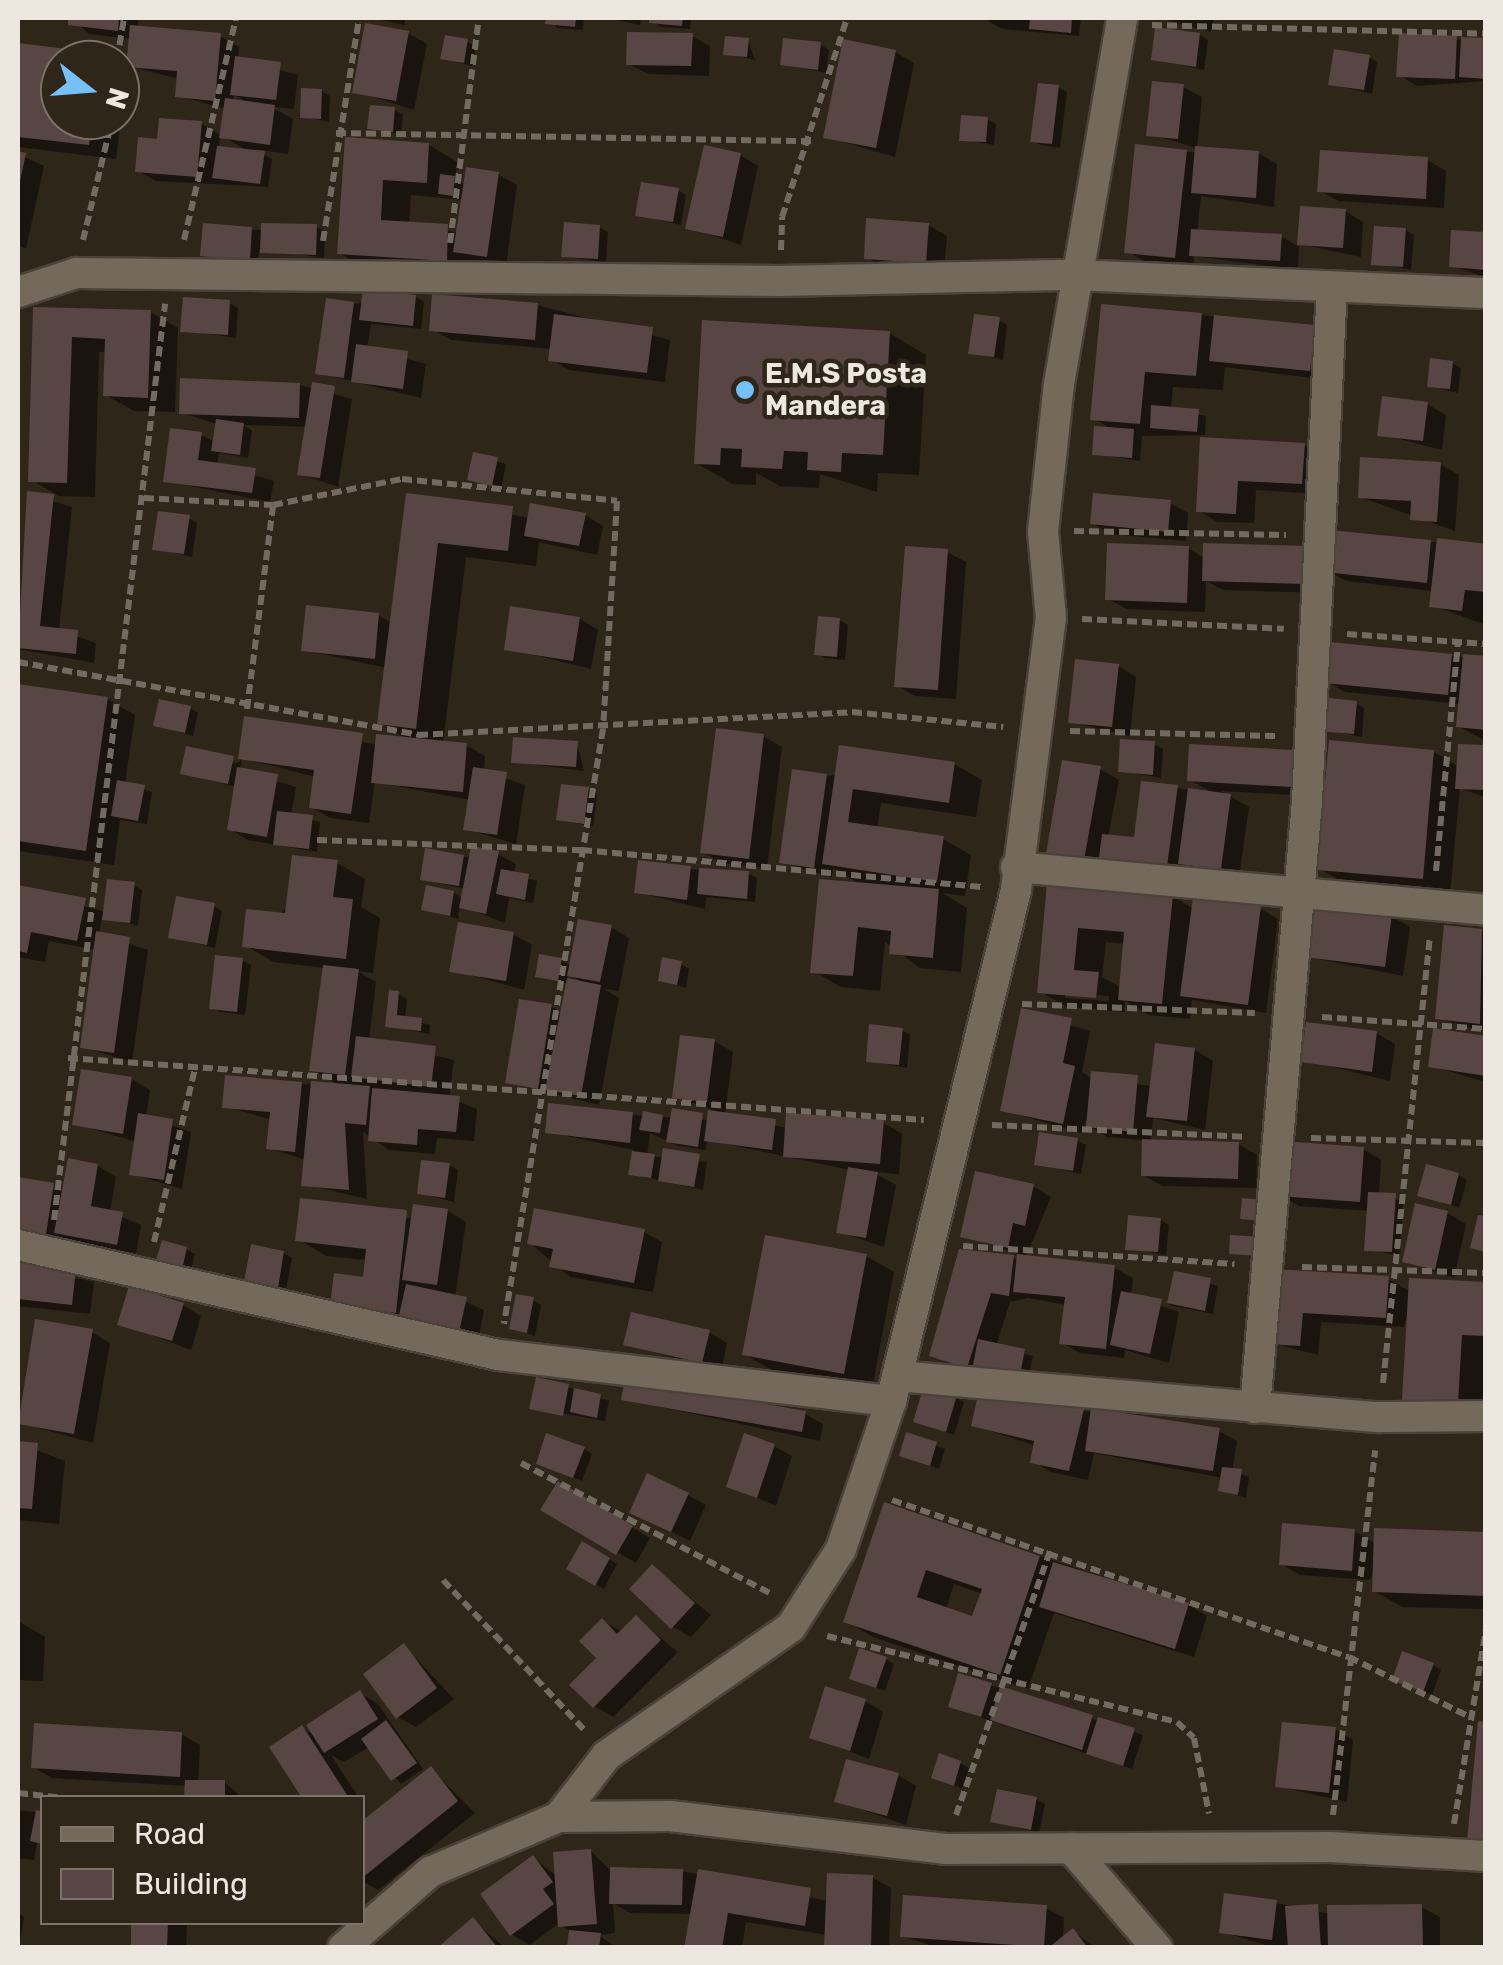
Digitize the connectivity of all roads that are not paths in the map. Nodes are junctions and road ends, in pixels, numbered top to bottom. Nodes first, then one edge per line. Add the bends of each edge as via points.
1 (1121, 21) edge
2 (1073, 275) junction
3 (1332, 288) junction
4 (18, 292) edge
5 (1486, 292) edge
6 (1016, 878) junction
7 (1299, 890) junction
8 (1486, 910) edge
9 (18, 1245) edge
10 (894, 1388) junction
11 (1255, 1408) junction
12 (1486, 1416) edge
13 (559, 1817) junction
14 (1071, 1848) junction
15 (1486, 1856) edge
16 (342, 1948) edge
17 (1157, 1948) edge

1 - 2 street
2 - 3 street
2 - 4 street via 779,281 76,273
2 - 6 street via 1043,531 1051,618
3 - 5 street
3 - 7 street
6 - 7 street
6 - 10 street
7 - 8 street
7 - 11 street via 1273,1137
9 - 10 street via 499,1354
10 - 11 street
10 - 13 street via 840,1549 798,1620 607,1755
11 - 12 street via 1379,1418
13 - 14 street via 670,1816 945,1850
13 - 16 street via 430,1872
14 - 15 street via 1330,1847
14 - 17 street

